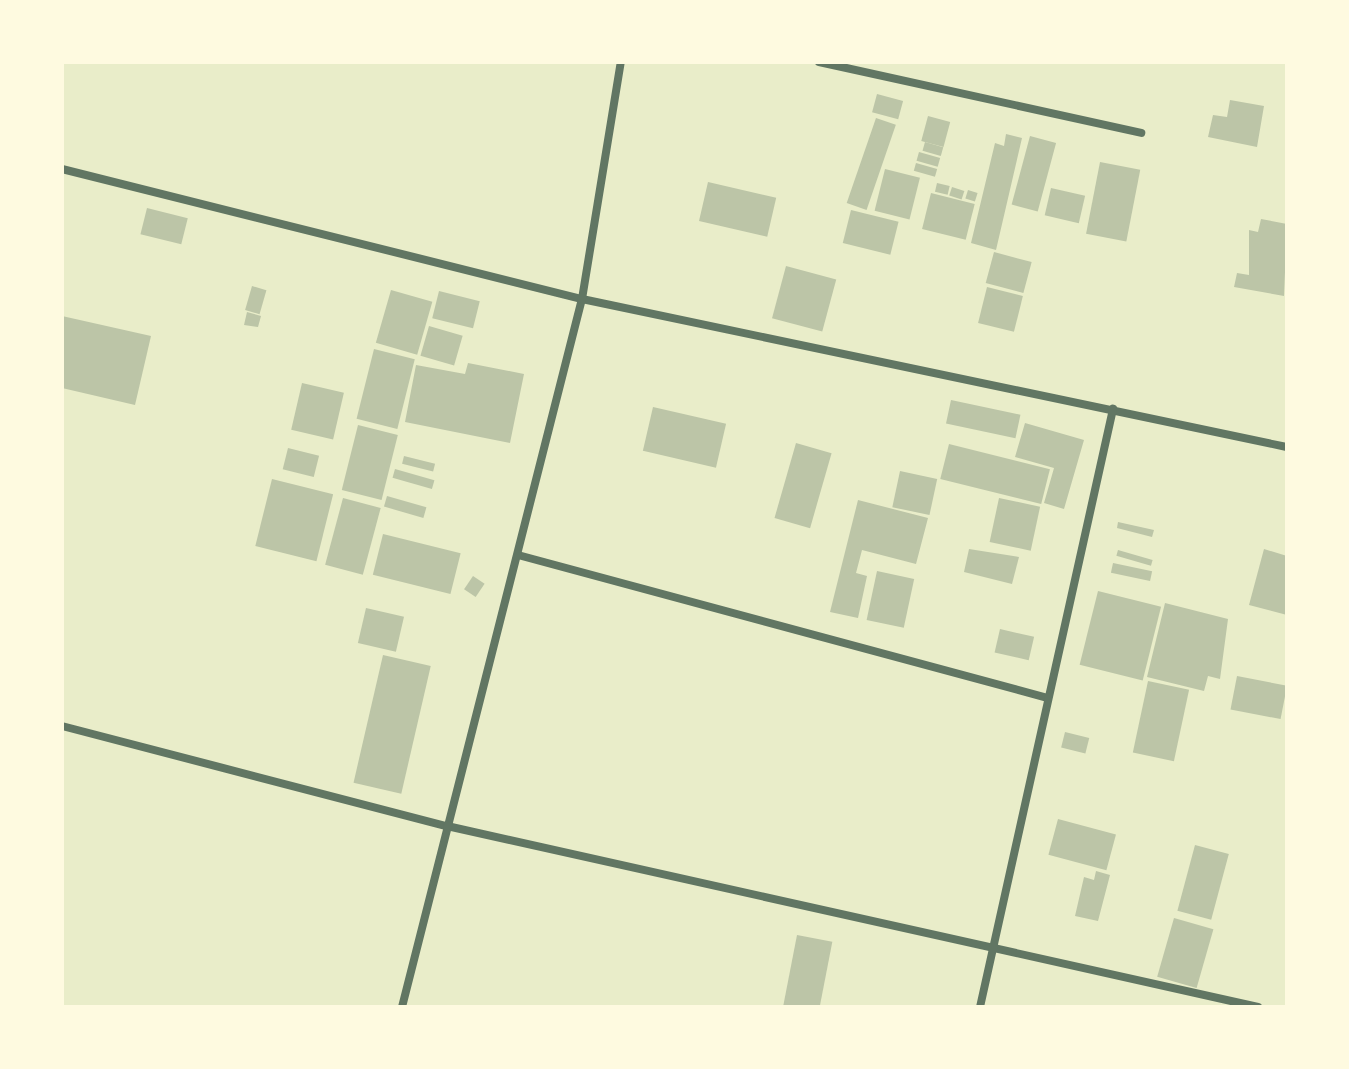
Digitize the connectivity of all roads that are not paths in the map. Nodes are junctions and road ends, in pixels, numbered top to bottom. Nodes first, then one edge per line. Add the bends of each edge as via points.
1 (621, 62) edge
2 (819, 62) edge
3 (1141, 133) dead end
4 (62, 169) edge
5 (582, 299) junction
6 (1113, 409) junction
7 (1287, 447) edge
8 (518, 555) junction
9 (1048, 698) junction
10 (62, 726) edge
11 (447, 826) junction
12 (996, 945) junction
13 (402, 1007) edge
14 (980, 1007) edge
15 (1258, 1007) edge

1 - 5 street
2 - 3 street
4 - 5 street
5 - 6 street
5 - 8 street
6 - 7 street
6 - 9 street
8 - 9 street
8 - 11 street
9 - 12 street
10 - 11 street
11 - 12 street
11 - 13 street
12 - 14 street
12 - 15 street

